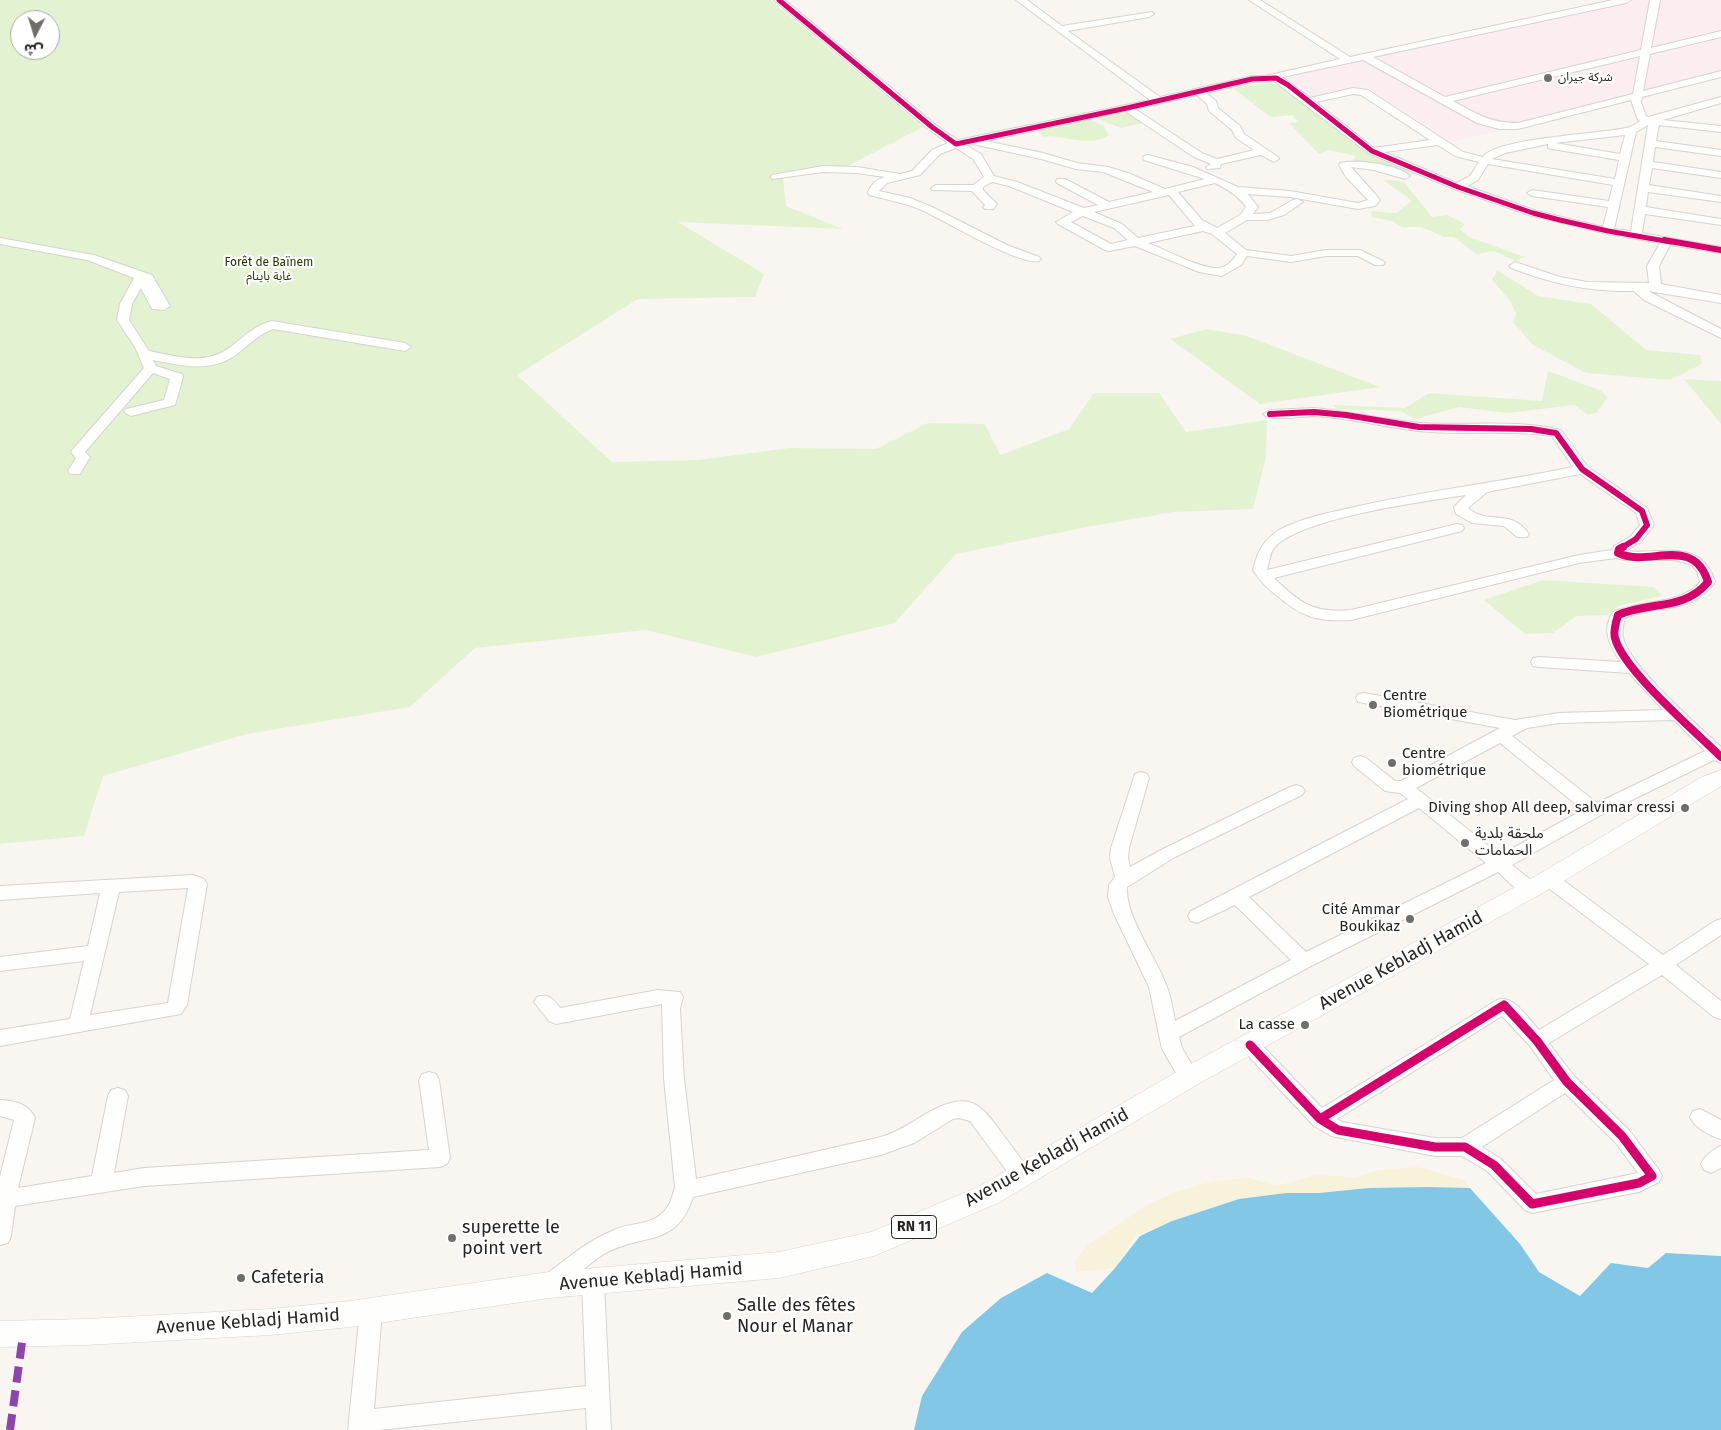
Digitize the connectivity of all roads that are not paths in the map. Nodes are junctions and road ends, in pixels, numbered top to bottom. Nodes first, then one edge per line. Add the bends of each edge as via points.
1 (779, 0) edge
2 (1021, 0) edge
3 (1254, 0) edge
4 (1626, 0) edge
5 (1655, 0) edge
6 (1149, 14) dead end
7 (1650, 28) junction
8 (1061, 29) junction
9 (1721, 34) edge
10 (1655, 49) junction
11 (1364, 56) junction
12 (1348, 60) junction
13 (1721, 74) edge
14 (1267, 77) junction
15 (1199, 91) junction
16 (1639, 95) junction
17 (1445, 100) junction
18 (1721, 100) edge
19 (1158, 101) junction
20 (1308, 101) junction
21 (1127, 108) junction
22 (1651, 121) junction
23 (1721, 129) edge
24 (1631, 131) junction
25 (972, 141) junction
26 (1438, 142) junction
27 (1651, 143) junction
28 (956, 144) junction
29 (1535, 144) junction
30 (1263, 151) junction
31 (1372, 151) junction
32 (1721, 152) edge
33 (1148, 158) dead end
34 (1625, 158) junction
35 (1274, 159) dead end
36 (1216, 162) junction
37 (1484, 162) junction
38 (1648, 164) junction
39 (1538, 170) junction
40 (1193, 171) junction
41 (1721, 175) edge
42 (776, 177) dead end
43 (904, 177) junction
44 (990, 178) junction
45 (1216, 180) junction
46 (1061, 181) dead end
47 (1445, 181) junction
48 (1620, 182) junction
49 (1458, 187) junction
50 (936, 188) dead end
51 (978, 188) junction
52 (1644, 188) junction
53 (1239, 190) junction
54 (1168, 192) junction
55 (1532, 193) junction
56 (1721, 199) edge
57 (1297, 202) dead end
58 (1614, 205) junction
59 (1108, 206) junction
60 (989, 207) dead end
61 (1641, 210) junction
62 (1526, 211) junction
63 (1082, 212) junction
64 (1247, 217) junction
65 (1721, 222) edge
66 (1210, 229) junction
67 (1608, 231) junction
68 (1636, 236) junction
69 (1667, 240) junction
70 (0, 241) edge
71 (1136, 242) junction
72 (1721, 250) edge
73 (1243, 254) junction
74 (1035, 259) dead end
75 (1379, 263) dead end
76 (1516, 266) dead end
77 (1636, 286) junction
78 (1655, 287) junction
79 (1721, 299) edge
80 (1721, 334) edge
81 (405, 347) dead end
82 (144, 354) junction
83 (151, 368) junction
84 (131, 412) dead end
85 (1270, 414) dead end
86 (1582, 469) junction
87 (75, 471) dead end
88 (1482, 488) junction
89 (1457, 528) dead end
90 (1522, 534) dead end
91 (1618, 553) junction
92 (1263, 576) junction
93 (1539, 662) dead end
94 (1633, 668) junction
95 (1364, 698) dead end
96 (1679, 715) junction
97 (1518, 726) junction
98 (1501, 735) junction
99 (1719, 755) edge
100 (1360, 762) dead end
101 (1141, 778) dead end
102 (1721, 778) edge
103 (1404, 787) junction
104 (1296, 791) dead end
105 (1421, 800) junction
106 (1595, 811) junction
107 (1499, 864) junction
108 (1124, 879) junction
109 (1539, 884) junction
110 (111, 886) junction
111 (0, 893) edge
112 (1237, 896) junction
113 (1198, 916) dead end
114 (1721, 926) edge
115 (96, 952) junction
116 (1304, 961) junction
117 (0, 964) edge
118 (1663, 965) junction
119 (544, 1002) dead end
120 (1721, 1012) edge
121 (78, 1026) junction
122 (1169, 1033) junction
123 (0, 1038) edge
124 (1537, 1041) junction
125 (1250, 1045) junction
126 (1189, 1077) junction
127 (429, 1080) dead end
128 (1567, 1082) junction
129 (118, 1096) dead end
130 (0, 1108) edge
131 (1700, 1117) dead end
132 (1320, 1119) junction
133 (1721, 1131) edge
134 (1465, 1147) junction
135 (1021, 1176) junction
136 (102, 1184) junction
137 (685, 1190) junction
138 (3, 1201) edge
139 (0, 1236) edge
140 (593, 1282) junction
141 (549, 1285) junction
142 (371, 1311) junction
143 (0, 1334) edge
144 (598, 1396) junction
145 (360, 1426) edge
146 (599, 1430) edge

1 - 28 street
2 - 8 street
3 - 12 street
4 - 11 street
5 - 7 street
6 - 8 street
7 - 10 street
7 - 10 street
8 - 19 street
9 - 10 street
10 - 16 street
10 - 17 street
11 - 12 street
11 - 17 street
12 - 14 street
13 - 16 street via 1651,88
14 - 15 street
14 - 20 street via 1276,78
15 - 19 street
15 - 30 street via 1212,103 1212,109 1236,128 1240,136
16 - 17 street via 1509,127 1481,121
16 - 22 street via 1636,102 1642,118
18 - 22 street
19 - 21 street
20 - 26 street via 1353,91 1364,92
20 - 31 street
21 - 25 street
21 - 36 street via 1198,155
22 - 23 street
22 - 24 street
22 - 27 street
24 - 29 street
24 - 34 street
25 - 28 street
25 - 54 street via 1076,166 1104,169
26 - 31 street
26 - 37 street via 1459,154
27 - 32 street
27 - 38 street
28 - 43 street via 936,152 916,173
28 - 44 street via 981,159
29 - 34 street
29 - 37 street via 1502,150 1489,155
30 - 35 street
30 - 36 street
31 - 47 street
33 - 40 street
34 - 48 street
36 - 40 street via 1216,166
37 - 39 street
37 - 49 street via 1474,178
38 - 41 street
38 - 52 street
39 - 48 street
39 - 55 street
40 - 45 street
42 - 43 street via 823,169
43 - 74 street via 883,181 873,193 921,206 1003,247
44 - 51 street
44 - 63 street
45 - 53 street
45 - 54 street
46 - 59 street
47 - 49 street
47 - 53 street via 1410,177 1353,163 1344,165 1371,194 1374,200 1371,204 1358,206 1290,194
48 - 58 street
49 - 62 street
50 - 51 street
51 - 60 street via 991,204
52 - 56 street
52 - 61 street
53 - 64 street via 1252,207
54 - 59 street
54 - 66 street
55 - 58 street
55 - 62 street
57 - 64 street via 1288,210 1272,216
58 - 67 street
59 - 63 street
61 - 65 street
61 - 68 street
62 - 67 street
63 - 71 street via 1118,226
63 - 71 street via 1062,222 1109,248
64 - 66 street
66 - 71 street
66 - 73 street
67 - 68 street
68 - 69 street
69 - 72 street
69 - 78 street via 1653,266
70 - 82 street via 85,256 121,266 141,277 126,304 123,320
71 - 73 street via 1203,270 1222,272 1237,263
73 - 75 street via 1291,259 1326,253 1360,253
76 - 77 street via 1579,285
77 - 78 street
77 - 80 street via 1648,297
78 - 79 street
81 - 82 street via 272,325 262,328 217,360 202,363
82 - 83 street
83 - 84 street via 177,377 170,402
83 - 87 street via 78,452 83,458
85 - 86 street via 1314,412 1419,427 1531,429 1556,433
86 - 88 street
86 - 91 street via 1642,511 1648,526
88 - 90 street via 1461,507 1461,511 1477,520 1508,522
88 - 92 street via 1397,501 1303,525 1269,544 1260,570
89 - 92 street
91 - 92 street via 1579,559 1351,615 1330,617 1303,611
91 - 94 street via 1632,557 1669,554 1693,559 1707,574 1708,582 1690,598 1629,609 1618,615 1614,626 1615,639
93 - 94 street
94 - 96 street
95 - 97 street
96 - 97 street via 1559,718
96 - 99 street
97 - 98 street
98 - 103 street
98 - 106 street
99 - 106 street
100 - 103 street via 1391,786
101 - 108 street via 1120,848
102 - 109 main road, Avenue Kebladj Hamid / RN 11
103 - 105 street
104 - 108 street
105 - 107 street
105 - 112 street
106 - 107 street
107 - 109 street
107 - 116 street
108 - 122 street via 1118,885 1117,897 1158,987
109 - 118 street
109 - 125 main road, Avenue Kebladj Hamid / RN 11
110 - 111 street
110 - 115 street
110 - 121 street via 193,881 198,884 177,1005 170,1011
112 - 113 street
112 - 116 street
114 - 118 street
115 - 117 street
115 - 121 street
116 - 122 street
118 - 120 street
118 - 124 street
119 - 137 street via 556,1016 673,997 670,1009 673,1069
121 - 123 street
122 - 126 street via 1172,1048
124 - 128 street
124 - 132 street via 1504,1005
125 - 126 main road, Avenue Kebladj Hamid / RN 11
125 - 132 street
126 - 135 main road, Avenue Kebladj Hamid / RN 11
127 - 136 street via 440,1158 144,1177
128 - 134 street
128 - 134 street via 1622,1136 1652,1176 1640,1183 1532,1204 1494,1165
129 - 136 street
130 - 138 street via 18,1111 25,1118
131 - 133 street
132 - 134 street via 1338,1130 1435,1146
135 - 137 street via 978,1115 969,1109 958,1109 938,1117 906,1138 880,1146
135 - 140 main road, Avenue Kebladj Hamid / RN 11 via 988,1195 874,1244 779,1265
136 - 138 street
137 - 141 street via 678,1208 662,1226 624,1235 596,1248
138 - 139 street
140 - 141 main road, Avenue Kebladj Hamid / RN 11
140 - 144 street
141 - 142 main road, Avenue Kebladj Hamid / RN 11
142 - 143 main road, Avenue Kebladj Hamid / RN 11 via 261,1322
142 - 145 street
144 - 145 street
144 - 146 street

